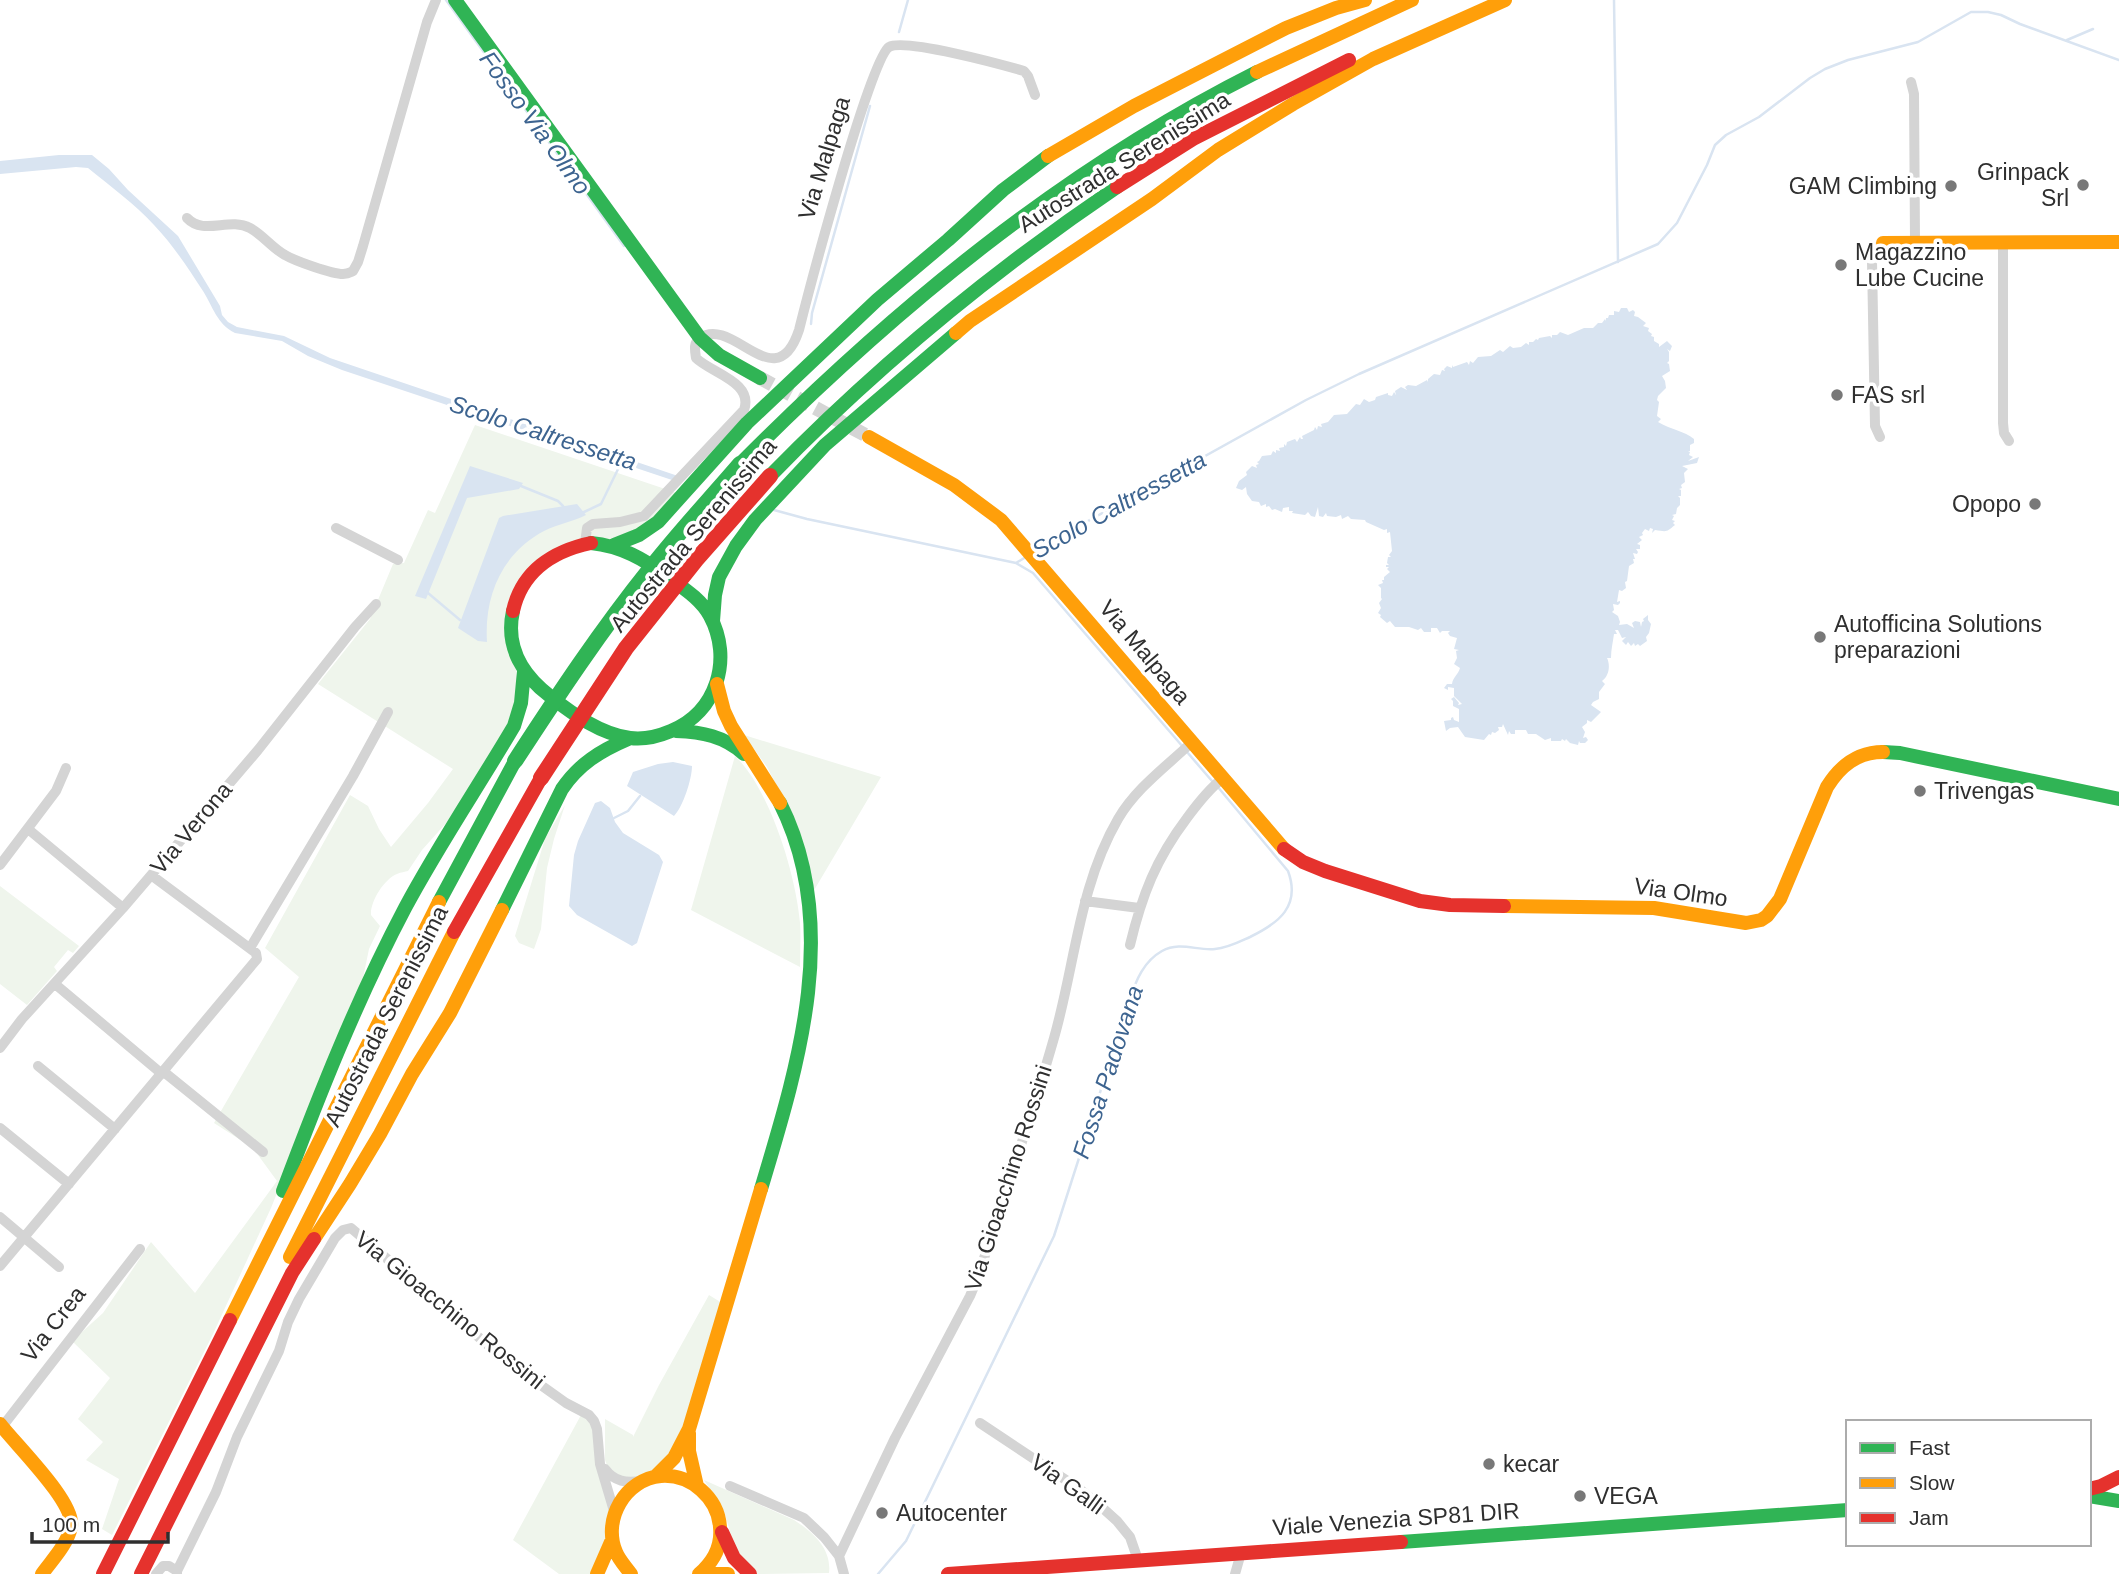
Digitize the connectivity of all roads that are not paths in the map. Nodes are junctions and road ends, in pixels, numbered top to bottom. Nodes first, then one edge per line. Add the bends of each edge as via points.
1 (436, 0) edge
2 (455, 0) edge
3 (1365, 0) edge
4 (1412, 0) edge
5 (1494, 0) edge
6 (1504, 0) edge
7 (1911, 82) dead end
8 (1035, 95) dead end
9 (187, 218) dead end
10 (1915, 242) junction
11 (2003, 242) junction
12 (2119, 242) edge
13 (1883, 243) joint
14 (700, 338) junction
15 (760, 378) tunnel mouth
16 (869, 437) tunnel mouth
17 (1880, 437) dead end
18 (2009, 441) dead end
19 (696, 471) junction
20 (671, 497) junction
21 (336, 528) dead end
22 (585, 544) junction
23 (614, 545) junction
24 (398, 560) dead end
25 (376, 604) dead end
26 (713, 621) junction
27 (524, 671) junction
28 (717, 684) junction
29 (388, 712) dead end
30 (675, 731) junction
31 (628, 739) junction
32 (1187, 746) junction
33 (66, 768) dead end
34 (760, 769) junction
35 (1218, 782) junction
36 (2119, 799) edge
37 (29, 829) junction
38 (0, 865) edge
39 (151, 875) junction
40 (1085, 901) junction
41 (123, 908) junction
42 (1139, 908) junction
43 (1130, 945) dead end
44 (250, 948) junction
45 (55, 984) junction
46 (0, 1048) edge
47 (38, 1066) dead end
48 (163, 1073) junction
49 (0, 1128) edge
50 (115, 1129) junction
51 (263, 1152) dead end
52 (69, 1184) junction
53 (0, 1217) edge
54 (24, 1237) junction
55 (140, 1249) dead end
56 (0, 1266) edge
57 (59, 1267) dead end
58 (248, 1283) junction
59 (980, 1423) dead end
60 (1, 1426) edge
61 (689, 1429) junction
62 (600, 1464) junction
63 (2119, 1477) edge
64 (650, 1478) junction
65 (697, 1486) junction
66 (730, 1486) dead end
67 (2091, 1488) edge
68 (2091, 1496) edge
69 (2119, 1501) edge
70 (1846, 1510) edge
71 (614, 1511) junction
72 (721, 1529) junction
73 (611, 1542) junction
74 (1241, 1553) junction
75 (839, 1556) junction
76 (1138, 1560) junction
77 (177, 1573) edge
78 (42, 1574) edge
79 (103, 1574) edge
80 (133, 1574) edge
81 (141, 1574) edge
82 (156, 1574) edge
83 (597, 1574) edge
84 (631, 1574) edge
85 (699, 1574) edge
86 (714, 1574) edge
87 (728, 1574) edge
88 (750, 1574) edge
89 (844, 1574) edge
90 (948, 1574) edge
91 (1235, 1574) edge

1 - 9 street via 353,271 342,274 295,260 247,227 202,226
2 - 14 main road
3 - 19 main road via 1286,28 1054,152 1003,190 877,300
4 - 58 main road, Autostrada Serenissima, bridge via 1208,97 1042,201 882,327 740,464 608,623 515,761 447,886
5 - 80 main road, Autostrada Serenissima, bridge via 1325,71 1191,141 1065,222 945,313 862,385 770,476 694,562 590,700 473,896
6 - 26 main road via 1373,59 1293,104 1218,150 970,321 825,445 755,520 719,577
7 - 10 street
8 - 14 street, Via Malpaga via 1024,71 948,52 891,46 868,90 792,348 780,356 766,357 724,336
10 - 11 main road
10 - 13 main road
11 - 12 main road
11 - 18 street via 2003,423
13 - 17 street via 1871,261 1875,426
14 - 15 main road via 719,355
14 - 19 street via 695,348 698,361 739,387 746,404
16 - 32 main road, Via Malpaga via 976,499 1001,520
19 - 20 main road
20 - 22 street via 644,516 593,524 587,528
20 - 23 main road via 652,527
21 - 24 street
22 - 23 main road
22 - 27 main road via 547,558 530,573 518,593 511,627 514,650
23 - 26 main road via 646,561 690,593
25 - 39 street, Via Verona
26 - 28 main road via 722,652
27 - 31 main road via 594,726
27 - 58 main road via 514,726 406,906 369,980 266,1227
28 - 30 main road via 701,712
28 - 34 main road via 727,720
29 - 44 street
30 - 31 main road via 657,738
30 - 34 main road via 724,739
31 - 81 main road via 587,759 562,789 450,1013 292,1273
32 - 35 main road, Via Olmo
32 - 40 street, Via Gioacchino Rossini via 1130,801 1117,820
33 - 37 street via 60,786
34 - 61 main road via 793,832 803,862 810,900 811,977 787,1100
35 - 36 main road, Via Olmo via 1292,856 1422,902 1654,908 1740,923 1761,920 1776,905 1830,780 1860,755 1900,753
35 - 42 street via 1163,851
37 - 38 street
37 - 41 street
39 - 41 street, Via Verona
39 - 44 street
40 - 42 street
40 - 75 street, Via Gioacchino Rossini via 1054,1038 978,1277
41 - 45 street, Via Verona
42 - 43 street
44 - 48 street via 257,959 252,967
45 - 46 street, Via Verona
45 - 48 street
47 - 50 street
48 - 50 street
48 - 51 street
49 - 52 street
50 - 52 street
52 - 54 street
53 - 54 street
54 - 56 street
54 - 57 street
55 - 60 street, Via Crea
58 - 79 main road, Autostrada Serenissima
59 - 76 street, Via Galli via 1097,1503 1130,1537
60 - 78 main road, Via Crea via 72,1514 68,1537
61 - 64 main road via 674,1458
61 - 65 main road
62 - 64 street via 620,1480
62 - 71 street, Via Gioacchino Rossini
62 - 77 street, Via Gioacchino Rossini via 597,1429 589,1415 503,1358 351,1228 343,1230 299,1299
63 - 67 main road
64 - 65 main road via 677,1477
64 - 71 main road via 621,1498
65 - 72 main road via 714,1505
66 - 75 street via 804,1518
68 - 69 main road
70 - 74 main road, Viale Venezia SP81 DIR
71 - 73 main road
72 - 85 main road via 713,1559
72 - 88 main road via 734,1558
73 - 83 main road
73 - 84 main road
74 - 76 main road, Viale Venezia SP81 DIR
74 - 91 street
75 - 89 street
76 - 90 main road, Viale Venezia SP81 DIR
77 - 82 street via 163,1566
86 - 87 main road

